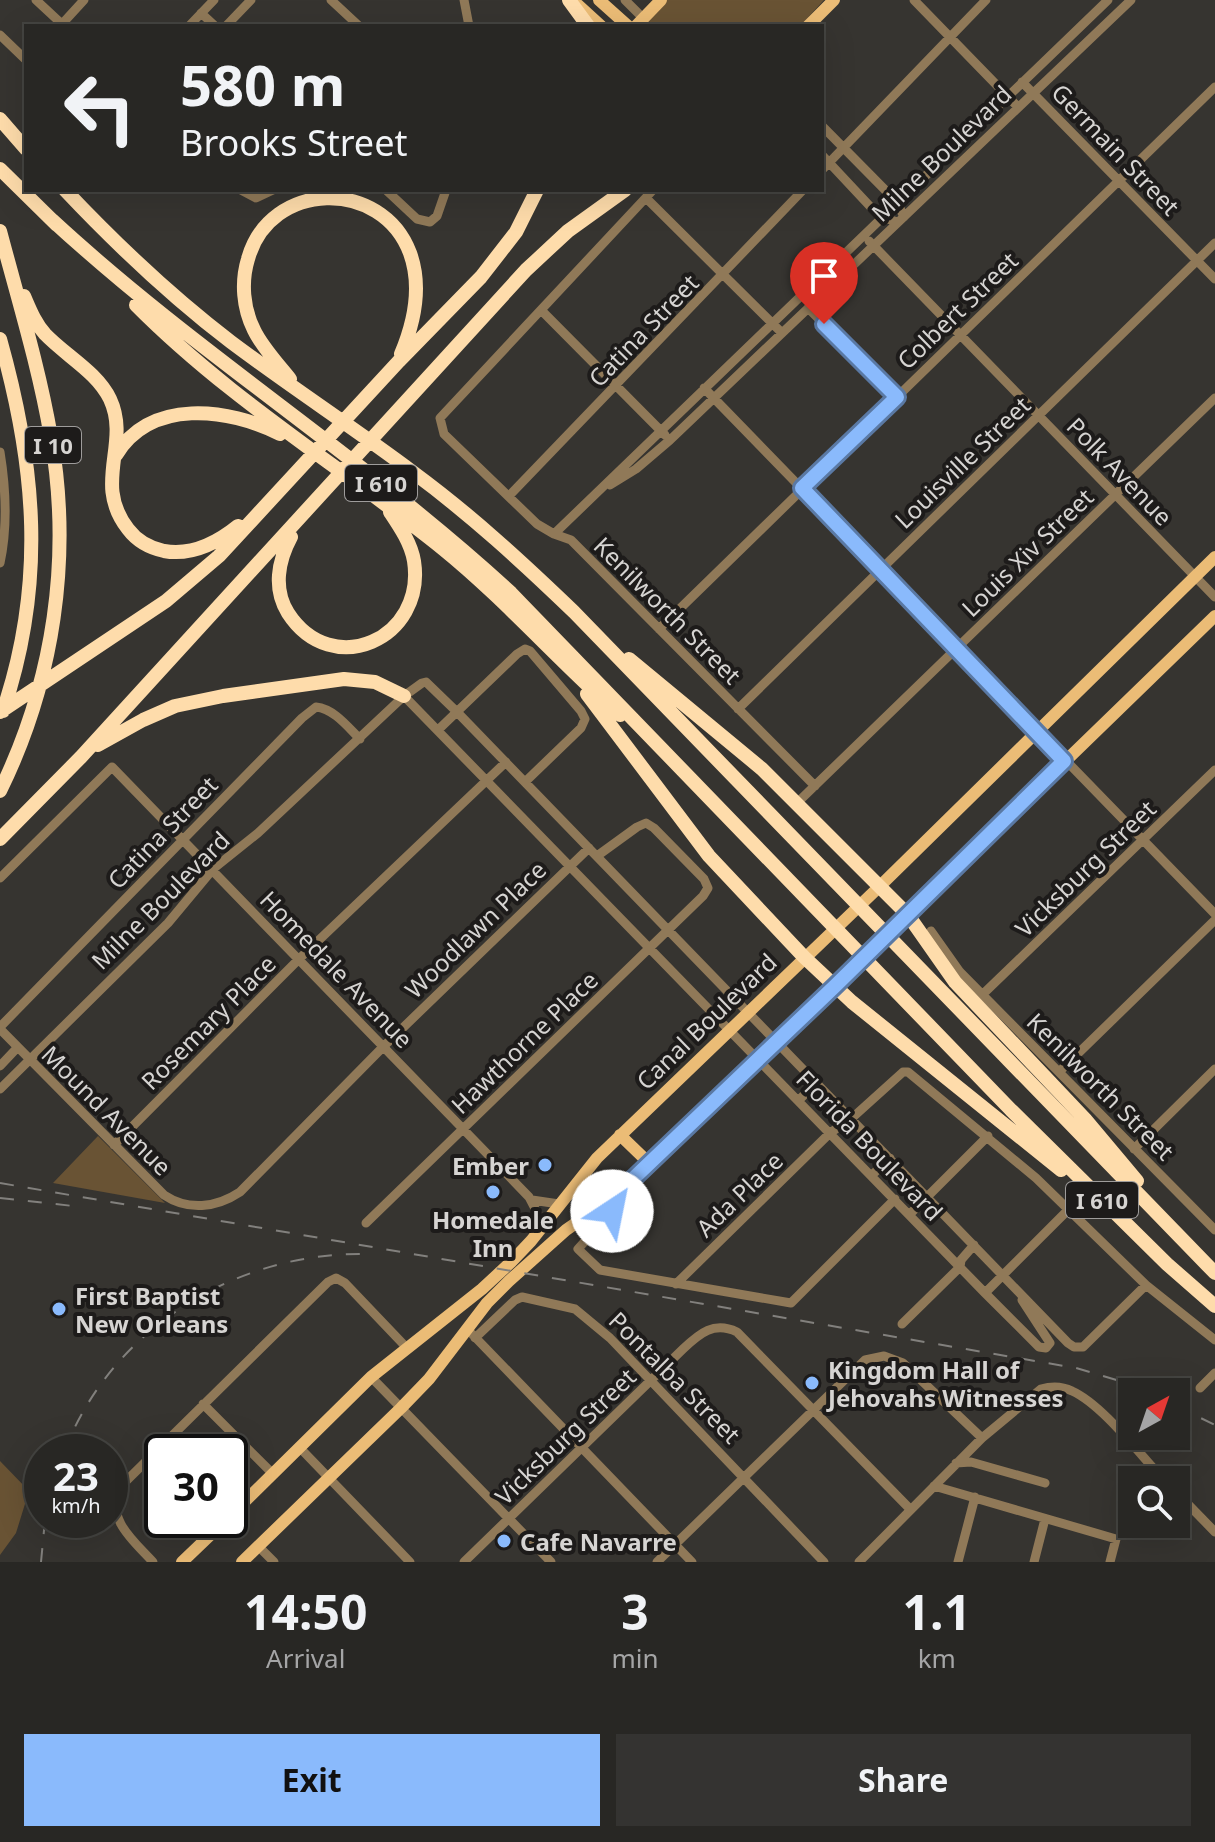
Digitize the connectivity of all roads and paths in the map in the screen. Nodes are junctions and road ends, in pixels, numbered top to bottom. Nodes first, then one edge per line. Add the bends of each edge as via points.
1 (36, 0) edge
2 (84, 0) edge
3 (214, 0) edge
4 (251, 0) edge
5 (331, 0) edge
6 (464, 0) edge
7 (571, 0) edge
8 (599, 0) edge
9 (625, 0) edge
10 (661, 0) edge
11 (834, 0) edge
12 (914, 0) edge
13 (986, 0) edge
14 (1108, 0) edge
15 (1130, 0) edge
16 (201, 13) junction
17 (640, 22) edge
18 (62, 24) edge
19 (64, 24) edge
20 (191, 24) edge
21 (213, 24) edge
22 (228, 24) edge
23 (357, 24) edge
24 (469, 24) edge
25 (587, 24) edge
26 (599, 24) edge
27 (626, 24) edge
28 (810, 24) edge
29 (0, 35) edge
30 (950, 37) junction
31 (24, 58) edge
32 (1022, 82) junction
33 (1215, 87) edge
34 (1033, 93) junction
35 (1007, 96) junction
36 (1018, 107) junction
37 (0, 119) edge
38 (824, 128) edge
39 (24, 147) edge
40 (843, 148) junction
41 (824, 163) edge
42 (0, 169) edge
43 (1119, 181) junction
44 (67, 192) edge
45 (245, 192) edge
46 (269, 192) edge
47 (388, 192) edge
48 (445, 192) edge
49 (536, 192) edge
50 (622, 192) edge
51 (801, 192) edge
52 (649, 194) edge
53 (897, 202) junction
54 (880, 217) junction
55 (901, 219) junction
56 (52, 220) junction
57 (1, 234) edge
58 (863, 234) junction
59 (1215, 243) edge
60 (873, 245) junction
61 (1197, 260) junction
62 (724, 275) junction
63 (1215, 279) edge
64 (808, 308) junction
65 (541, 310) junction
66 (771, 323) junction
67 (782, 333) junction
68 (960, 336) junction
69 (0, 339) edge
70 (399, 361) junction
71 (617, 385) junction
72 (704, 388) junction
73 (897, 397) junction
74 (714, 398) junction
75 (1215, 398) edge
76 (313, 402) junction
77 (1038, 416) junction
78 (661, 430) junction
79 (670, 440) junction
80 (310, 448) junction
81 (0, 452) edge
82 (115, 457) junction
83 (802, 488) junction
84 (598, 491) junction
85 (1115, 495) junction
86 (509, 496) junction
87 (380, 499) junction
88 (267, 504) junction
89 (299, 520) junction
90 (554, 534) junction
91 (1215, 557) edge
92 (0, 563) edge
93 (880, 570) junction
94 (1195, 576) junction
95 (1215, 597) edge
96 (574, 612) junction
97 (1215, 616) edge
98 (659, 629) junction
99 (956, 649) junction
100 (570, 671) junction
101 (426, 682) joint
102 (404, 696) junction
103 (738, 709) junction
104 (0, 712) edge
105 (457, 712) junction
106 (0, 719) edge
107 (438, 730) junction
108 (1036, 732) junction
109 (360, 739) junction
110 (81, 757) junction
111 (1064, 761) junction
112 (506, 762) junction
113 (1215, 770) edge
114 (685, 773) junction
115 (487, 779) junction
116 (525, 782) junction
117 (815, 786) junction
118 (0, 791) edge
119 (798, 802) junction
120 (0, 839) edge
121 (183, 840) junction
122 (1142, 840) junction
123 (589, 848) junction
124 (597, 856) junction
125 (570, 865) junction
126 (213, 869) junction
127 (0, 878) edge
128 (879, 887) junction
129 (908, 915) junction
130 (1215, 917) edge
131 (669, 930) junction
132 (931, 931) dead end
133 (650, 948) junction
134 (804, 957) junction
135 (299, 959) junction
136 (835, 986) junction
137 (983, 994) junction
138 (748, 1011) junction
139 (0, 1028) edge
140 (728, 1029) junction
141 (776, 1042) junction
142 (383, 1047) junction
143 (17, 1048) junction
144 (29, 1059) junction
145 (759, 1059) junction
146 (0, 1066) edge
147 (1215, 1069) edge
148 (1059, 1072) junction
149 (816, 1083) junction
150 (0, 1089) edge
151 (799, 1100) junction
152 (852, 1118) junction
153 (463, 1129) junction
154 (830, 1133) junction
155 (620, 1135) junction
156 (988, 1136) junction
157 (114, 1145) junction
158 (1134, 1149) junction
159 (890, 1158) junction
160 (650, 1164) junction
161 (872, 1175) junction
162 (240, 1192) joint
163 (615, 1196) junction
164 (928, 1198) junction
165 (895, 1199) junction
166 (532, 1200) junction
167 (559, 1204) junction
168 (1068, 1210) junction
169 (910, 1214) junction
170 (366, 1223) dead end
171 (543, 1224) junction
172 (1213, 1224) edge
173 (974, 1245) junction
174 (1187, 1245) junction
175 (1167, 1264) junction
176 (960, 1267) junction
177 (1215, 1273) edge
178 (1003, 1275) junction
179 (676, 1284) junction
180 (1146, 1285) junction
181 (985, 1293) junction
182 (1215, 1306) edge
183 (902, 1324) dead end
184 (471, 1333) junction
185 (1215, 1340) edge
186 (406, 1347) junction
187 (1215, 1373) edge
188 (371, 1377) junction
189 (650, 1380) junction
190 (1200, 1388) dead end
191 (203, 1404) junction
192 (401, 1408) junction
193 (814, 1410) junction
194 (982, 1438) junction
195 (300, 1448) junction
196 (581, 1448) junction
197 (956, 1463) junction
198 (1151, 1466) edge
199 (273, 1474) junction
200 (328, 1477) junction
201 (745, 1477) junction
202 (1045, 1483) dead end
203 (934, 1486) junction
204 (975, 1497) junction
205 (248, 1498) edge
206 (1190, 1506) edge
207 (910, 1509) junction
208 (509, 1519) junction
209 (1045, 1519) junction
210 (1215, 1532) edge
211 (207, 1538) edge
212 (675, 1545) junction
213 (258, 1546) junction
214 (153, 1562) edge
215 (182, 1562) edge
216 (242, 1562) edge
217 (274, 1562) edge
218 (410, 1562) edge
219 (464, 1562) edge
220 (551, 1562) edge
221 (657, 1562) edge
222 (692, 1562) edge
223 (824, 1562) edge
224 (859, 1562) edge
225 (958, 1562) edge
226 (1034, 1562) edge
227 (1110, 1562) edge

1 - 18 street
2 - 19 street
3 - 16 street
4 - 22 street
5 - 23 street
6 - 24 street
7 - 25 highway
7 - 26 main road
8 - 27 main road
9 - 17 street
10 - 17 main road
11 - 28 main road
12 - 30 street, Germain Street
13 - 30 street
14 - 32 street, Milne Boulevard
15 - 34 street, Milne Boulevard
16 - 20 street
16 - 21 street
29 - 31 street
30 - 35 street, Germain Street
30 - 40 street
32 - 34 street, Germain Street
32 - 35 street, Milne Boulevard
33 - 43 street, Colbert Street
34 - 36 street, Milne Boulevard
34 - 43 street, Germain Street
35 - 36 street, Germain Street
35 - 53 street, Milne Boulevard
36 - 55 street, Milne Boulevard
37 - 39 highway
38 - 40 street
40 - 41 street
40 - 53 street
41 - 54 street
42 - 56 highway, I 610
43 - 61 street, Germain Street
43 - 68 street, Colbert Street
44 - 76 highway, I 610 via 228,340
45 - 46 street via 256,198
47 - 48 street via 417,219 430,222
49 - 70 highway via 516,232 481,277
50 - 89 highway via 526,270
51 - 62 street, Catina Street
52 - 62 street
52 - 65 street, Kenilworth Street
53 - 54 street, Milne Boulevard
53 - 55 street
54 - 55 street
54 - 58 street, Milne Boulevard
55 - 60 street, Milne Boulevard
56 - 80 highway via 162,332 224,386
56 - 114 highway, I 610 via 153,309 481,565
57 - 82 highway via 36,321 105,390 116,421
57 - 118 highway, I 10 via 51,435 60,521 59,575 47,657 27,729
58 - 60 street, Polk Avenue
58 - 66 street, Milne Boulevard
59 - 61 street, Louisville Street
60 - 64 street, Milne Boulevard
60 - 68 street, Polk Avenue
61 - 63 street, Germain Street
61 - 77 street, Louisville Street
62 - 66 street
62 - 71 street, Catina Street
64 - 67 street, Milne Boulevard
64 - 73 street
65 - 71 street
65 - 86 street, Kenilworth Street via 440,418 444,434
66 - 67 street
66 - 72 street, Milne Boulevard
67 - 74 street, Milne Boulevard
68 - 73 street, Colbert Street
68 - 77 street, Polk Avenue
69 - 106 highway, I 10 via 25,439 32,531 23,635
70 - 76 highway via 411,329 415,294 404,240 385,219 352,201 335,196 299,202 265,226 249,254 247,310 254,332
70 - 88 highway
71 - 78 street
71 - 86 street, Catina Street
72 - 74 street
72 - 78 street, Milne Boulevard
73 - 83 street, Colbert Street
74 - 79 street, Milne Boulevard
74 - 83 street
75 - 85 street, Louis Xiv Street
76 - 96 highway, I 610 via 461,509
77 - 85 street, Polk Avenue
77 - 93 street, Louisville Street
78 - 79 street
78 - 84 street, Milne Boulevard
79 - 84 street, Milne Boulevard via 636,469
80 - 82 highway via 235,418 187,414 146,424 130,435
80 - 87 highway
81 - 92 street via 5,482
82 - 88 highway via 114,504 127,529 155,549 185,552 208,546
83 - 93 street
83 - 98 street, Colbert Street
84 - 90 street, Milne Boulevard
85 - 94 street, Polk Avenue
85 - 99 street, Louis Xiv Street
86 - 90 street, Kenilworth Street
87 - 89 highway via 403,532 414,559 415,581 402,620 381,638 354,647 315,640 285,607 278,575
87 - 100 highway via 479,579
88 - 104 highway via 219,556 166,601
89 - 110 highway
90 - 98 street, Kenilworth Street via 571,540
91 - 94 main road, Canal Boulevard
93 - 99 street
93 - 103 street, Louisville Street
94 - 95 street, Polk Avenue
94 - 108 main road, Canal Boulevard
96 - 119 highway
96 - 174 highway, I 610
97 - 111 main road
98 - 103 street, Kenilworth Street
99 - 108 street
99 - 117 street, Louis Xiv Street
100 - 114 highway
100 - 134 highway via 709,856
101 - 102 street, Milne Boulevard
101 - 105 street, Florida Boulevard
102 - 107 street, Florida Boulevard
102 - 109 street, Milne Boulevard
102 - 110 highway via 375,682 344,679 223,696 175,706
103 - 117 street, Kenilworth Street
105 - 107 street
105 - 112 street, Florida Boulevard
105 - 116 street via 517,654 525,649 534,655 585,719
107 - 115 street, Florida Boulevard
108 - 111 street
108 - 128 main road, Canal Boulevard
109 - 121 street, Catina Street via 325,708 316,707
109 - 126 street, Milne Boulevard
110 - 120 highway
111 - 122 street
111 - 129 main road
112 - 115 street, Rosemary Place
112 - 116 street, Florida Boulevard
113 - 122 street, Vicksburg Street
114 - 175 highway, I 610
115 - 125 street, Florida Boulevard
115 - 135 street, Rosemary Place
116 - 123 street, Florida Boulevard
117 - 119 street, Louis Xiv Street
119 - 128 highway
121 - 126 street, Homedale Avenue
121 - 127 street, Homedale Avenue via 112,767
121 - 139 street, Catina Street
122 - 130 street
122 - 137 street, Vicksburg Street
123 - 124 street, Florida Boulevard
123 - 125 street, Woodlawn Place
124 - 131 street, Florida Boulevard
124 - 131 street, Hawthorne Place via 646,823 704,879 708,888 703,896
125 - 133 street, Florida Boulevard
125 - 142 street, Woodlawn Place
126 - 135 street, Homedale Avenue
126 - 144 street, Milne Boulevard via 168,923
128 - 129 highway
128 - 134 main road, Canal Boulevard
129 - 136 main road
129 - 174 highway via 955,982 1119,1158
130 - 148 street
131 - 133 street, Hawthorne Place
131 - 138 street, Florida Boulevard
132 - 137 street, Kenilworth Street
133 - 140 street, Florida Boulevard
133 - 153 street, Hawthorne Place
134 - 136 highway
134 - 138 main road, Canal Boulevard
135 - 142 street, Homedale Avenue
135 - 157 street, Rosemary Place
136 - 141 main road
136 - 175 highway
137 - 148 street, Kenilworth Street
138 - 140 main road, Canal Boulevard
138 - 141 street, Florida Boulevard
139 - 143 street, Mound Avenue
140 - 145 street, Florida Boulevard
140 - 155 main road, Canal Boulevard
141 - 145 main road
141 - 149 street, Florida Boulevard
142 - 153 street, Homedale Avenue
142 - 162 street, Woodlawn Place
143 - 144 street, Mound Avenue
143 - 146 street
144 - 150 street, Milne Boulevard
144 - 157 street, Mound Avenue
145 - 151 street, Florida Boulevard
145 - 160 main road
147 - 158 street
148 - 158 street, Kenilworth Street
149 - 151 street
149 - 152 street, Florida Boulevard
151 - 154 street, Florida Boulevard
152 - 154 street
152 - 156 street via 908,1072
152 - 159 street, Florida Boulevard
153 - 166 street, Homedale Avenue
153 - 170 street, Hawthorne Place
154 - 161 street, Florida Boulevard
154 - 179 street, Ada Place
155 - 160 main road
155 - 167 main road, Canal Boulevard
156 - 164 street
156 - 168 street
157 - 162 street, Mound Avenue via 171,1200 216,1205
158 - 172 street, Kenilworth Street
159 - 161 street
159 - 164 street, Florida Boulevard
160 - 163 main road
161 - 165 street, Florida Boulevard
163 - 179 street via 612,1211 578,1249 600,1270
163 - 184 main road via 537,1254 487,1303
164 - 169 street
164 - 173 street, Florida Boulevard
165 - 169 street, Florida Boulevard
165 - 179 street via 791,1303
166 - 167 street
166 - 171 street, Homedale Avenue
167 - 171 main road, Canal Boulevard
168 - 178 street
168 - 180 street
169 - 176 street, Florida Boulevard
171 - 186 main road, Canal Boulevard via 482,1289
173 - 176 street
173 - 178 street, Florida Boulevard
174 - 177 highway, I 610
175 - 182 highway, I 610
176 - 181 street, Florida Boulevard
176 - 183 street
178 - 180 street, Florida Boulevard via 1078,1348
178 - 181 street
178 - 181 street, Florida Boulevard via 1043,1331 1050,1343 1046,1348
180 - 185 street
184 - 189 street, Pontalba Street via 522,1297 575,1309
184 - 192 main road
184 - 196 street
186 - 188 main road, Canal Boulevard
186 - 191 street via 345,1283 332,1278
187 - 190 street
188 - 192 street
188 - 195 main road, Canal Boulevard
189 - 193 street, Vicksburg Street via 707,1330 723,1327 737,1332
189 - 196 street, Vicksburg Street
189 - 201 street, Pontalba Street
191 - 199 street
191 - 214 street via 116,1494 119,1523
192 - 200 main road
192 - 208 street
193 - 194 street via 865,1360 884,1356 903,1363
193 - 201 street
193 - 207 street
194 - 197 street
194 - 198 street via 1041,1389 1060,1387 1097,1408
195 - 199 main road, Canal Boulevard
195 - 200 street
196 - 208 street, Vicksburg Street
196 - 212 street
197 - 202 street via 971,1462
197 - 203 street
199 - 205 main road, Canal Boulevard
200 - 213 main road
200 - 218 street
201 - 212 street
201 - 223 street, Pontalba Street
203 - 204 street
203 - 207 street
204 - 209 street
204 - 225 street
206 - 210 street
207 - 224 street
208 - 219 street, Vicksburg Street
208 - 220 street
209 - 226 street
209 - 227 street via 1116,1539
211 - 215 main road
212 - 221 street
212 - 222 street
213 - 216 main road
213 - 217 street

